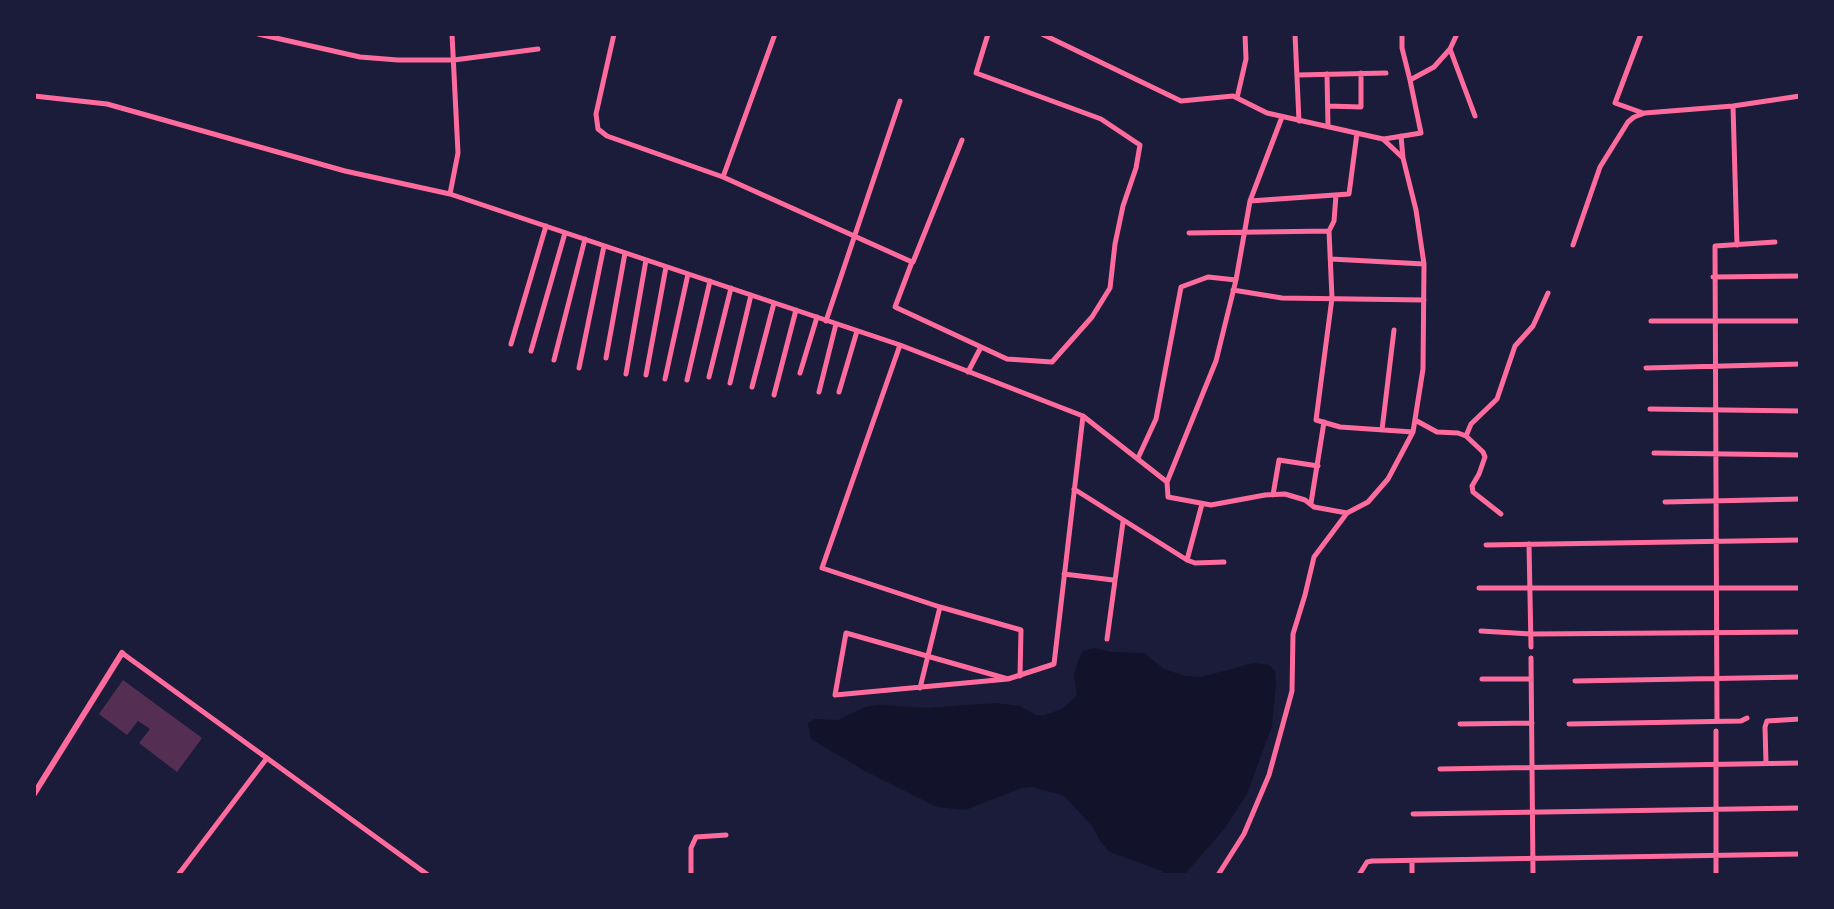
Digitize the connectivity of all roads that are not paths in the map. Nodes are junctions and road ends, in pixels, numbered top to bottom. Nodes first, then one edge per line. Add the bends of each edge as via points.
1 (258, 34) edge
2 (452, 34) edge
3 (614, 34) edge
4 (775, 34) edge
5 (988, 34) edge
6 (1042, 34) edge
7 (1245, 34) edge
8 (1295, 34) edge
9 (1402, 34) edge
10 (1457, 34) edge
11 (1641, 34) edge
12 (538, 49) dead end
13 (1450, 49) junction
14 (454, 60) junction
15 (1361, 73) junction
16 (1386, 73) dead end
17 (1327, 74) junction
18 (1298, 75) junction
19 (1410, 80) junction
20 (34, 96) edge
21 (1800, 96) edge
22 (1237, 98) junction
23 (900, 101) dead end
24 (1328, 106) junction
25 (1733, 106) junction
26 (1645, 113) junction
27 (1475, 116) dead end
28 (1282, 117) junction
29 (1299, 121) junction
30 (1328, 127) junction
31 (1357, 133) junction
32 (1401, 136) junction
33 (1383, 139) junction
34 (962, 140) dead end
35 (1403, 158) junction
36 (723, 177) junction
37 (450, 194) junction
38 (1336, 195) junction
39 (1250, 201) junction
40 (546, 226) junction
41 (1329, 231) junction
42 (1243, 232) junction
43 (565, 233) junction
44 (1189, 233) dead end
45 (856, 236) junction
46 (585, 239) junction
47 (1775, 242) dead end
48 (1573, 245) dead end
49 (1737, 245) junction
50 (604, 246) junction
51 (625, 253) junction
52 (1331, 259) junction
53 (646, 260) junction
54 (912, 262) junction
55 (1424, 264) junction
56 (666, 267) junction
57 (688, 274) junction
58 (1800, 276) edge
59 (1713, 277) junction
60 (1236, 280) junction
61 (710, 281) junction
62 (731, 288) junction
63 (1233, 290) junction
64 (1548, 293) dead end
65 (751, 295) junction
66 (1332, 298) junction
67 (1424, 300) junction
68 (774, 303) junction
69 (796, 310) junction
70 (817, 317) junction
71 (826, 321) junction
72 (1651, 321) dead end
73 (1714, 321) junction
74 (1800, 321) edge
75 (836, 324) junction
76 (1394, 330) dead end
77 (857, 331) junction
78 (511, 344) dead end
79 (900, 345) junction
80 (981, 347) junction
81 (531, 351) dead end
82 (606, 358) dead end
83 (554, 360) dead end
84 (1800, 364) edge
85 (1714, 366) junction
86 (579, 368) dead end
87 (1646, 368) dead end
88 (968, 372) junction
89 (800, 373) dead end
90 (626, 374) dead end
91 (646, 375) dead end
92 (709, 377) dead end
93 (665, 379) dead end
94 (687, 380) dead end
95 (730, 383) dead end
96 (752, 387) dead end
97 (819, 392) dead end
98 (839, 392) dead end
99 (774, 395) dead end
100 (1650, 409) dead end
101 (1714, 409) junction
102 (1800, 411) edge
103 (1083, 416) junction
104 (1415, 420) junction
105 (1324, 422) junction
106 (1382, 430) junction
107 (1413, 432) junction
108 (1466, 436) junction
109 (1654, 453) dead end
110 (1714, 454) junction
111 (1800, 455) edge
112 (1138, 459) junction
113 (1318, 466) junction
114 (1167, 482) junction
115 (1074, 489) junction
116 (1273, 495) junction
117 (1800, 499) edge
118 (1714, 501) junction
119 (1665, 502) dead end
120 (1311, 503) junction
121 (1202, 504) junction
122 (1347, 513) junction
123 (1501, 514) dead end
124 (1123, 522) junction
125 (1800, 540) edge
126 (1715, 541) junction
127 (1529, 544) junction
128 (1486, 545) dead end
129 (1187, 560) junction
130 (1224, 562) dead end
131 (1064, 574) junction
132 (1113, 580) junction
133 (1479, 588) dead end
134 (1530, 588) junction
135 (1715, 588) junction
136 (1800, 588) edge
137 (940, 607) junction
138 (1481, 631) dead end
139 (1715, 632) junction
140 (1800, 632) edge
141 (1531, 634) junction
142 (1107, 639) dead end
143 (1531, 647) dead end
144 (122, 653) joint
145 (928, 656) junction
146 (1531, 658) dead end
147 (1020, 676) junction
148 (1800, 677) edge
149 (1008, 679) junction
150 (1482, 679) dead end
151 (1531, 679) junction
152 (1715, 680) junction
153 (1575, 681) dead end
154 (920, 688) junction
155 (1747, 718) dead end
156 (1800, 719) edge
157 (1717, 721) junction
158 (1532, 723) junction
159 (1460, 724) dead end
160 (1569, 724) dead end
161 (1716, 731) dead end
162 (267, 758) junction
163 (1766, 763) junction
164 (1800, 763) edge
165 (1716, 764) junction
166 (1533, 766) junction
167 (1440, 769) dead end
168 (34, 794) edge
169 (1800, 808) edge
170 (1716, 809) junction
171 (1533, 812) junction
172 (1413, 814) dead end
173 (726, 835) dead end
174 (1716, 854) junction
175 (1800, 854) edge
176 (1533, 858) junction
177 (1412, 861) junction
178 (178, 875) edge
179 (428, 875) edge
180 (691, 875) edge
181 (1218, 875) edge
182 (1359, 875) edge
183 (1412, 875) edge
184 (1533, 875) edge
185 (1716, 875) edge

1 - 14 street via 360,57
2 - 14 street
3 - 36 street via 596,114 598,129
4 - 36 street
5 - 80 street via 976,73 1101,119 1140,145 1117,231 1110,288 1092,317 1052,362 1007,359
6 - 22 street via 1181,101
7 - 22 street via 1246,59
8 - 18 street
9 - 19 street
10 - 13 street
11 - 26 street via 1615,103
12 - 14 street
13 - 19 street via 1434,67
13 - 27 street
14 - 37 street via 458,153
15 - 16 street
15 - 17 street
15 - 24 street via 1361,107
17 - 18 street
17 - 24 street
18 - 29 street
19 - 32 street via 1421,133
20 - 37 street via 107,104 345,171
21 - 25 street
22 - 28 street
23 - 45 street
24 - 30 street
25 - 26 street
25 - 49 street
26 - 48 street via 1628,122 1600,167
28 - 29 street
28 - 39 street
29 - 30 street
30 - 31 street
31 - 33 street
31 - 38 street via 1349,194
32 - 33 street
32 - 35 street
33 - 35 street
34 - 54 street
35 - 55 street
36 - 45 street
37 - 40 street
38 - 39 street
38 - 41 street
39 - 42 street
40 - 43 street
40 - 78 street
41 - 42 street
41 - 52 street
42 - 44 street
42 - 60 street
43 - 46 street
43 - 81 street
45 - 54 street
45 - 71 street
46 - 50 street
46 - 83 street
47 - 49 street
49 - 59 street via 1715,246
50 - 51 street
50 - 86 street
51 - 53 street
51 - 82 street
52 - 55 street
52 - 66 street
53 - 56 street
53 - 90 street
54 - 80 street via 895,307
55 - 67 street
56 - 57 street
56 - 91 street
57 - 61 street
57 - 93 street
58 - 59 street
59 - 73 street
60 - 63 street
60 - 112 street via 1208,277 1181,287 1156,419
61 - 62 street
61 - 94 street
62 - 65 street
62 - 92 street
63 - 66 street via 1282,298
63 - 114 street via 1216,361
64 - 108 street via 1533,326 1515,346 1497,399
65 - 68 street
65 - 95 street
66 - 67 street
66 - 105 street via 1316,420
67 - 104 street via 1423,369
68 - 69 street
68 - 96 street
69 - 70 street
69 - 99 street
70 - 71 street
70 - 89 street
71 - 75 street
72 - 73 street
73 - 74 street
73 - 85 street
75 - 77 street
75 - 97 street
76 - 106 street
77 - 79 street
77 - 98 street
79 - 88 street
79 - 137 street via 822,568
80 - 88 street
84 - 85 street
85 - 87 street
85 - 101 street
88 - 103 street
100 - 101 street
101 - 102 street
101 - 110 street
103 - 112 street
103 - 115 street
104 - 107 street
104 - 108 street via 1437,432
105 - 106 street
105 - 113 street
106 - 107 street
107 - 122 street via 1388,479 1368,502
108 - 123 street via 1485,457 1473,492
109 - 110 street
110 - 111 street
110 - 118 street
112 - 114 street
113 - 116 street via 1279,460
113 - 120 street
114 - 121 street via 1168,497
115 - 124 street
115 - 131 street
116 - 120 street
116 - 121 street
117 - 118 street
118 - 119 street
118 - 126 street
120 - 122 street
121 - 129 street
122 - 181 street via 1314,557 1293,634 1292,691 1269,775 1244,834
124 - 129 street
124 - 132 street
125 - 126 street
126 - 127 street
126 - 135 street
127 - 128 street
127 - 134 street
129 - 130 street
131 - 132 street
131 - 147 street via 1054,664
132 - 142 street
133 - 134 street
134 - 135 street
134 - 141 street
135 - 136 street
135 - 139 street
137 - 145 street
137 - 147 street via 1021,630
138 - 141 street
139 - 140 street
139 - 141 street
139 - 152 street
141 - 143 street
144 - 162 street
144 - 168 street
145 - 149 street
145 - 154 street
145 - 154 street via 846,633 835,695
146 - 151 street
147 - 149 street
148 - 152 street
149 - 154 street
150 - 151 street
151 - 158 street
152 - 153 street
152 - 157 street
155 - 157 street
156 - 163 street via 1767,721
157 - 160 street
158 - 159 street
158 - 166 street
161 - 165 street
162 - 178 street
162 - 179 street
163 - 164 street
163 - 165 street
165 - 166 street
165 - 170 street
166 - 167 street
166 - 171 street
169 - 170 street
170 - 171 street
170 - 174 street
171 - 172 street
171 - 176 street
173 - 180 street via 696,837
174 - 175 street
174 - 176 street
174 - 185 street
176 - 177 street
176 - 184 street
177 - 182 street via 1367,862
177 - 183 street

